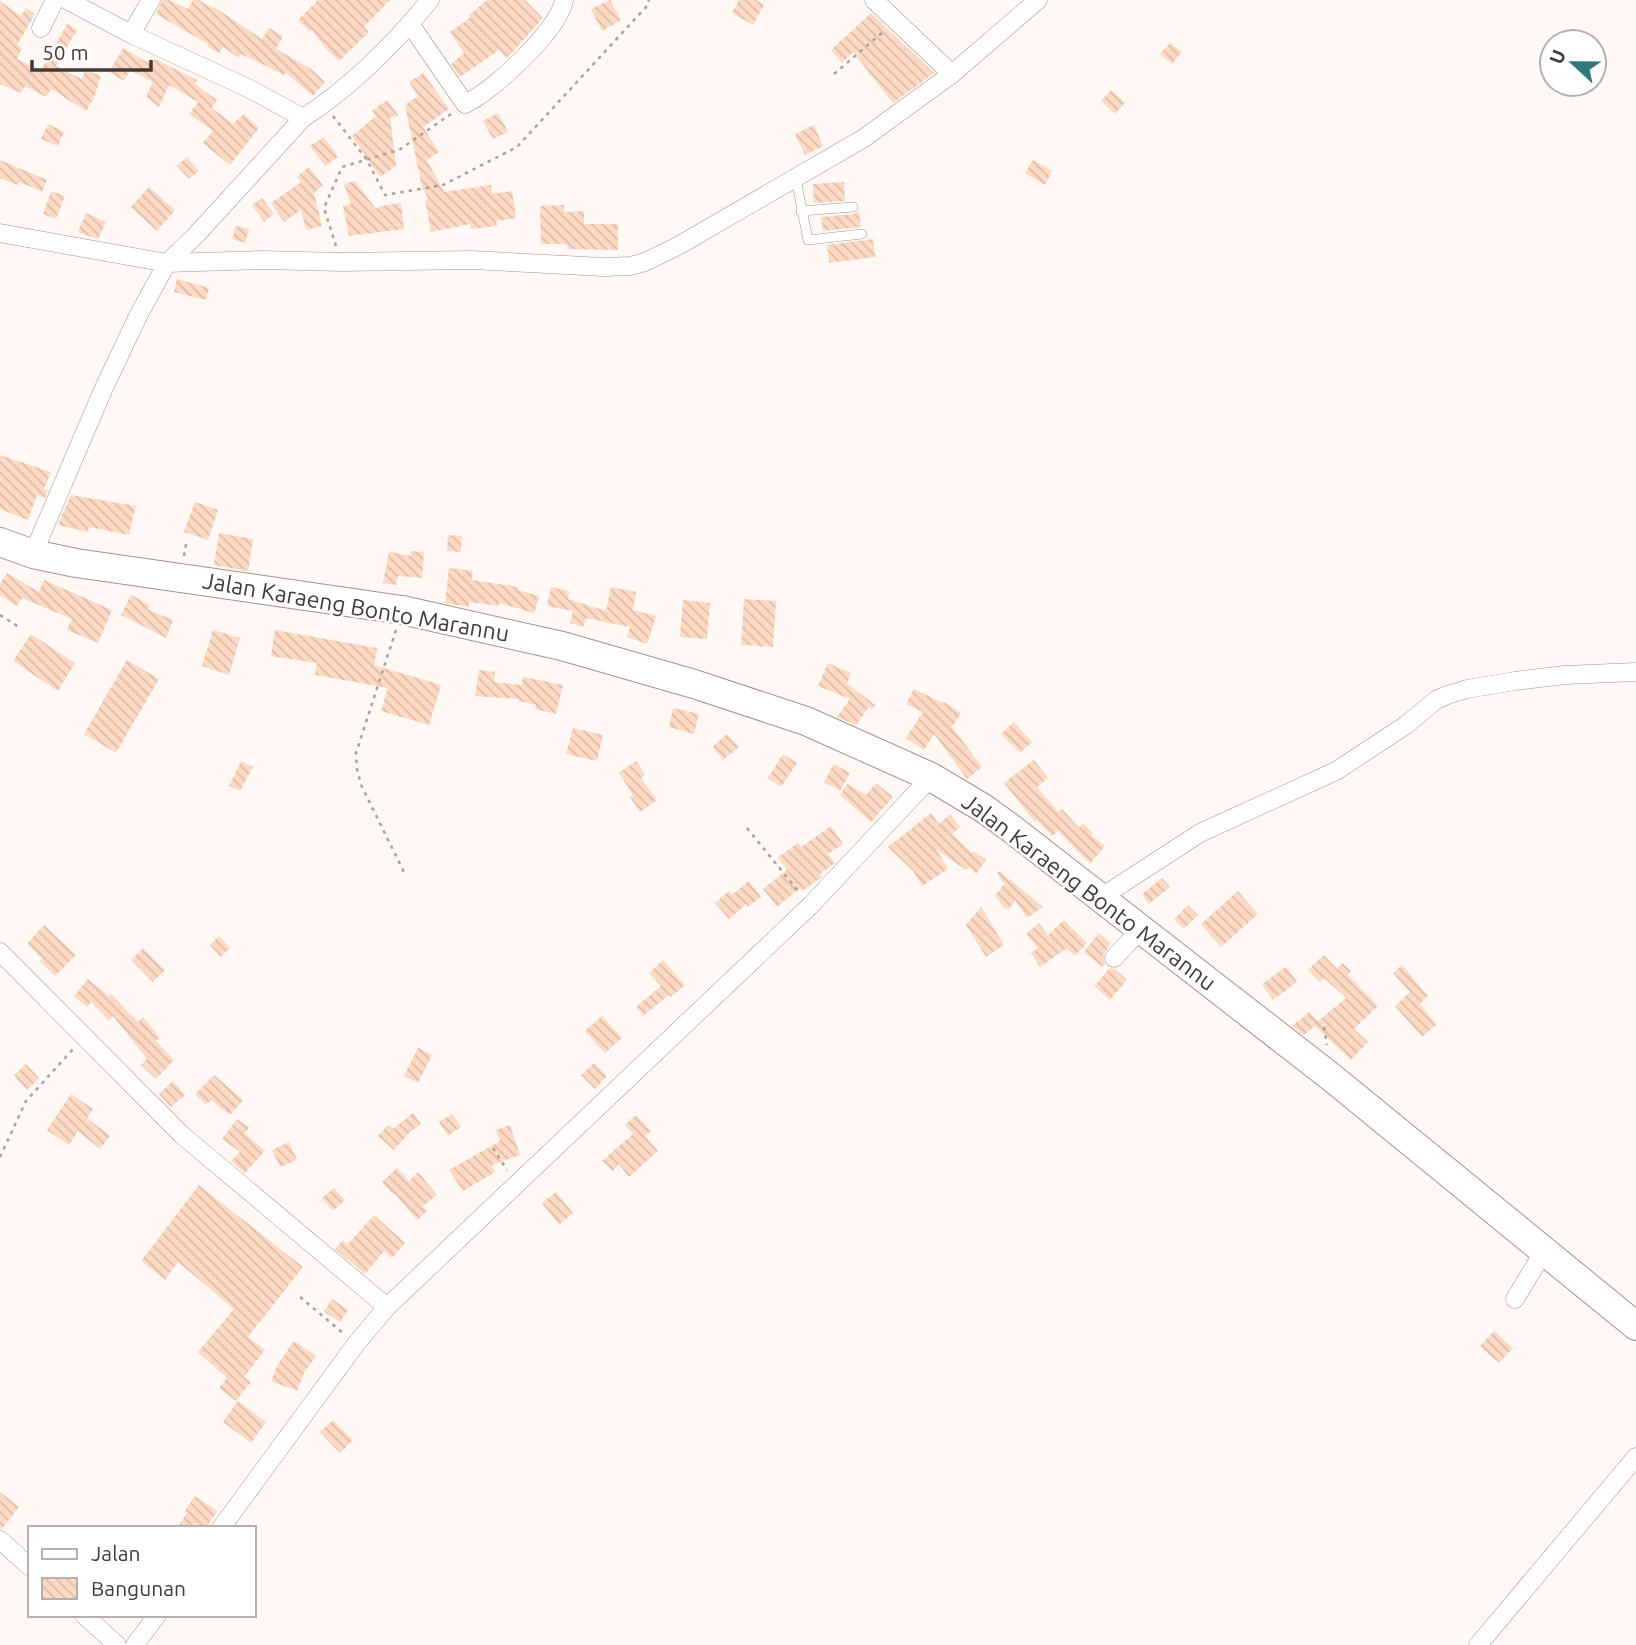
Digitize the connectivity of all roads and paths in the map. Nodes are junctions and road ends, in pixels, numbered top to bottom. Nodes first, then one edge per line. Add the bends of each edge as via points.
1 (55, 0) edge
2 (67, 0) edge
3 (151, 0) edge
4 (430, 0) edge
5 (564, 0) edge
6 (649, 0) edge
7 (874, 0) edge
8 (1038, 0) edge
9 (896, 20) junction
10 (410, 24) junction
11 (41, 28) dead end
12 (131, 34) junction
13 (834, 74) dead end
14 (952, 74) junction
15 (465, 104) junction
16 (324, 105) junction
17 (303, 118) junction
18 (367, 160) junction
19 (796, 179) junction
20 (853, 207) dead end
21 (801, 211) junction
22 (0, 233) edge
23 (862, 234) dead end
24 (341, 262) junction
25 (167, 263) junction
26 (0, 542) edge
27 (33, 554) junction
28 (402, 610) junction
29 (0, 615) edge
30 (19, 627) dead end
31 (1636, 672) edge
32 (931, 777) junction
33 (747, 828) dead end
34 (404, 872) dead end
35 (1100, 898) junction
36 (810, 906) junction
37 (1141, 929) junction
38 (0, 952) edge
39 (1114, 958) dead end
40 (83, 1038) junction
41 (493, 1148) dead end
42 (0, 1157) edge
43 (516, 1184) junction
44 (1544, 1251) junction
45 (300, 1297) dead end
46 (1515, 1300) dead end
47 (387, 1307) junction
48 (1636, 1326) edge
49 (356, 1344) junction
50 (1636, 1457) edge
51 (222, 1526) edge
52 (0, 1540) edge
53 (28, 1565) edge
54 (86, 1617) edge
55 (156, 1617) edge
56 (117, 1645) edge
57 (135, 1645) edge
58 (1478, 1645) edge

1 - 11 street
2 - 12 street
3 - 12 street
4 - 10 street
5 - 15 street via 515,68
6 - 18 path via 517,147 443,186 385,195
7 - 9 street
8 - 14 street
9 - 13 path
9 - 14 street
10 - 15 street
10 - 16 street
12 - 17 street
14 - 19 street via 864,138
15 - 18 path via 399,150
16 - 17 street
16 - 18 path
17 - 25 street
18 - 24 path via 342,167 324,208
19 - 21 lane
19 - 24 street via 678,246 630,266 472,260
20 - 21 lane
21 - 23 lane via 808,240
22 - 25 street
24 - 25 street
25 - 27 street via 103,390
26 - 27 main road, Jalan Karaeng Bonto Marannu
27 - 28 main road, Jalan Karaeng Bonto Marannu
28 - 32 main road, Jalan Karaeng Bonto Marannu via 562,646 694,684 806,721
28 - 34 path via 356,753 361,785
29 - 30 path
31 - 35 street via 1528,679 1447,695 1336,771 1200,833
32 - 35 main road, Jalan Karaeng Bonto Marannu via 983,808
32 - 36 street
33 - 36 path
35 - 37 main road, Jalan Karaeng Bonto Marannu
36 - 43 street
37 - 39 street
37 - 44 main road, Jalan Karaeng Bonto Marannu
38 - 40 street
40 - 42 path via 26,1101
40 - 47 street via 182,1135
41 - 43 path
43 - 47 street
44 - 46 street
44 - 48 main road, Jalan Karaeng Bonto Marannu
45 - 49 path
47 - 49 street
49 - 51 street
50 - 58 street
52 - 53 street
54 - 56 street
55 - 57 street

